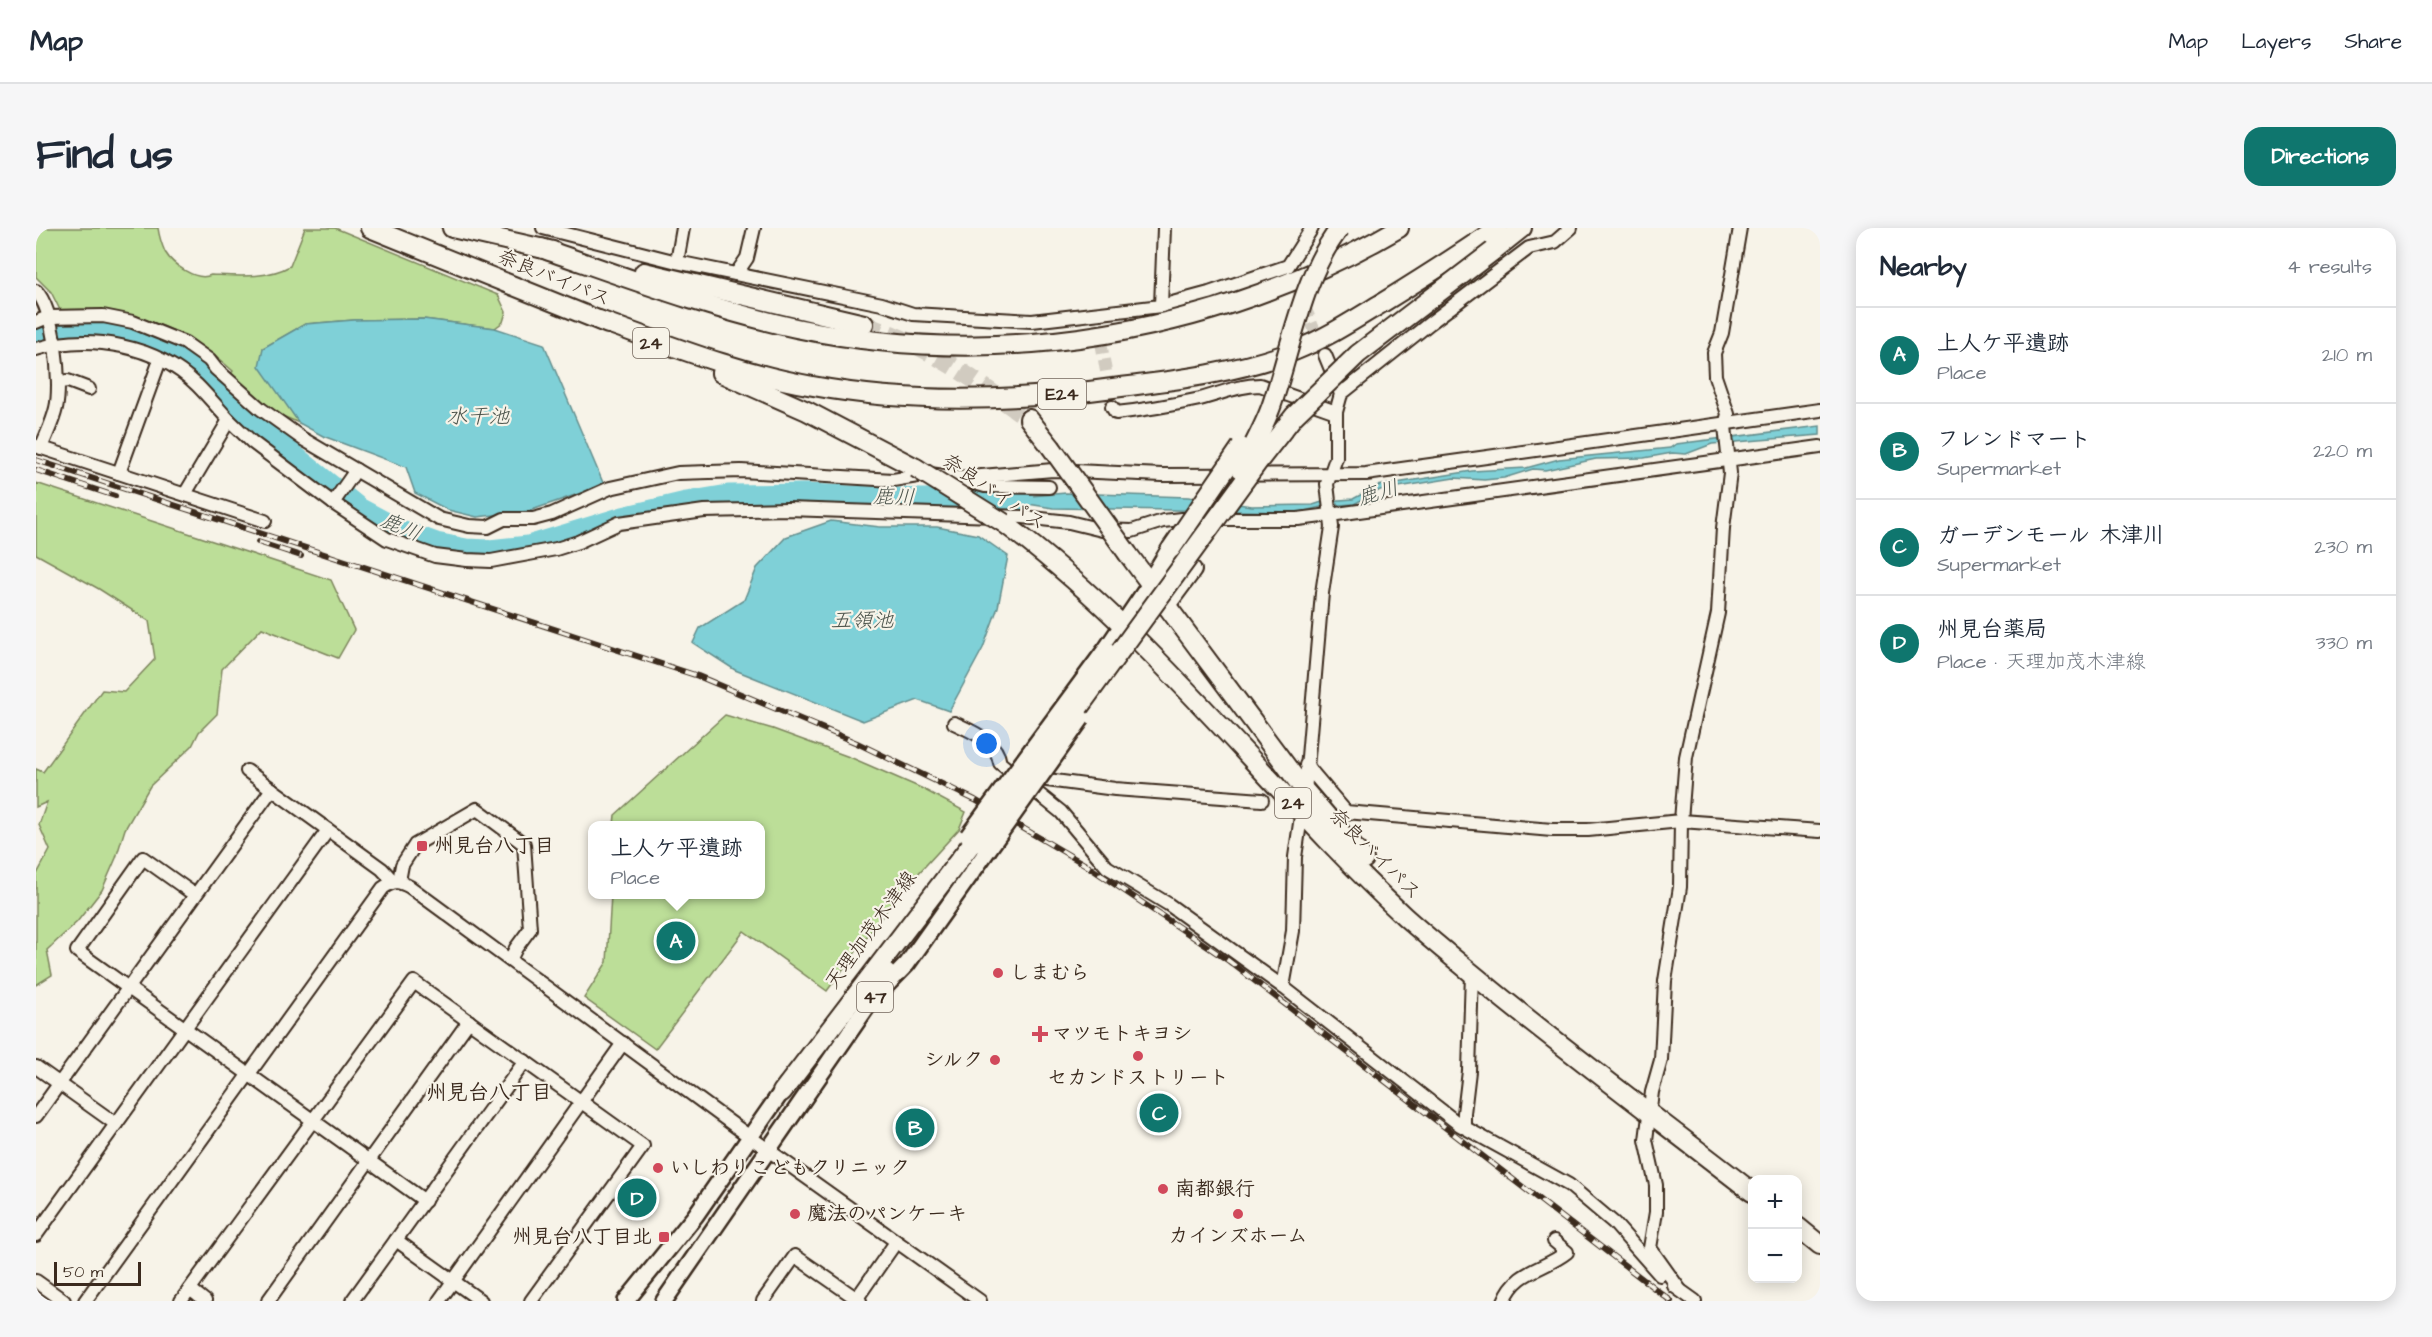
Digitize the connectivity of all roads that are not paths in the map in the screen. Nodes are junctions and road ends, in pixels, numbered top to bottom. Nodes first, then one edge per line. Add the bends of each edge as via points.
1 (370, 228) edge
2 (452, 228) edge
3 (543, 228) edge
4 (683, 228) edge
5 (754, 228) edge
6 (1164, 228) edge
7 (1312, 228) edge
8 (1325, 228) edge
9 (1340, 228) edge
10 (1399, 228) edge
11 (1498, 228) edge
12 (1522, 228) edge
13 (1571, 228) edge
14 (1740, 228) edge
15 (541, 248) junction
16 (1493, 251) junction
17 (677, 262) junction
18 (736, 274) junction
19 (36, 291) edge
20 (1161, 306) junction
21 (49, 320) junction
22 (599, 321) junction
23 (36, 322) edge
24 (864, 324) tunnel mouth
25 (54, 340) junction
26 (36, 349) edge
27 (1325, 355) tunnel mouth
28 (160, 360) junction
29 (59, 381) junction
30 (89, 389) dead end
31 (1341, 394) junction
32 (1112, 406) dead end
33 (1820, 410) edge
34 (1336, 412) junction
35 (1029, 419) tunnel mouth
36 (229, 420) junction
37 (1725, 425) junction
38 (39, 447) edge
39 (1820, 447) edge
40 (1729, 457) junction
41 (356, 470) junction
42 (118, 473) junction
43 (958, 478) junction
44 (1329, 479) junction
45 (1049, 487) dead end
46 (185, 495) junction
47 (333, 503) junction
48 (1330, 514) junction
49 (265, 520) dead end
50 (1150, 584) junction
51 (1166, 605) junction
52 (1123, 624) junction
53 (1139, 639) junction
54 (954, 723) dead end
55 (1306, 765) junction
56 (247, 771) dead end
57 (1022, 781) junction
58 (272, 789) junction
59 (1305, 791) junction
60 (1263, 800) dead end
61 (1302, 813) junction
62 (1681, 821) junction
63 (328, 830) junction
64 (1820, 831) edge
65 (978, 841) junction
66 (396, 881) junction
67 (195, 895) junction
68 (510, 960) junction
69 (1472, 973) junction
70 (1283, 987) junction
71 (128, 989) junction
72 (871, 1001) joint
73 (469, 1021) junction
74 (184, 1030) junction
75 (623, 1043) junction
76 (525, 1061) junction
77 (36, 1067) edge
78 (248, 1075) junction
79 (60, 1084) junction
80 (782, 1092) joint
81 (581, 1101) junction
82 (1649, 1113) junction
83 (36, 1116) edge
84 (311, 1121) junction
85 (116, 1124) junction
86 (1464, 1126) junction
87 (750, 1137) junction
88 (768, 1150) junction
89 (367, 1162) junction
90 (1748, 1189) edge
91 (425, 1201) junction
92 (1800, 1229) edge
93 (36, 1235) edge
94 (396, 1240) junction
95 (1554, 1240) dead end
96 (897, 1242) junction
97 (1820, 1245) edge
98 (36, 1281) edge
99 (453, 1281) junction
100 (190, 1290) junction
101 (1680, 1290) junction
102 (857, 1300) edge
103 (64, 1301) edge
104 (85, 1301) edge
105 (181, 1301) edge
106 (205, 1301) edge
107 (268, 1301) edge
108 (352, 1301) edge
109 (439, 1301) edge
110 (481, 1301) edge
111 (531, 1301) edge
112 (627, 1301) edge
113 (664, 1301) edge
114 (763, 1301) edge
115 (980, 1301) edge
116 (1504, 1301) edge
117 (1695, 1301) edge

1 - 22 highway, 奈良バイパス / 24
2 - 15 highway, 奈良バイパス
3 - 17 street
4 - 17 street
5 - 18 street via 747,258
6 - 20 street
7 - 20 street via 1288,266
8 - 50 highway, bridge via 1296,288 1246,438
9 - 65 highway, bridge via 1311,281 1270,407 1241,470
10 - 15 highway via 1287,283 1199,313 1110,334 1011,345 882,341 795,327 699,301
11 - 22 highway, E24 via 1370,311 1295,350 1240,367 1083,392 965,399 852,393 735,367
12 - 16 highway
13 - 31 street via 1555,242 1529,248
14 - 37 street via 1722,333 1714,353 1715,376 1728,414
15 - 24 highway, 奈良バイパス
16 - 51 highway, bridge via 1325,399 1266,467
16 - 65 highway, bridge via 1358,354 1294,416
17 - 18 street
18 - 20 street via 914,314 1032,321 1098,319
19 - 21 street via 44,299
21 - 23 street
21 - 25 street
21 - 41 street via 103,316 157,330 185,343 261,409
22 - 52 highway, 奈良バイパス / 24, bridge via 807,411 916,468 1043,552
25 - 26 street
25 - 28 street via 116,344
25 - 29 street
27 - 31 street
28 - 36 street via 196,384
28 - 42 street
29 - 30 street
29 - 38 street via 56,409
31 - 34 street
32 - 34 street via 1116,413 1136,411 1260,385
33 - 37 street
34 - 44 street via 1336,458
35 - 50 highway, 奈良バイパス / 24, bridge
36 - 46 street
36 - 47 street
37 - 40 street
37 - 44 street
38 - 42 street
39 - 40 street
40 - 48 street
40 - 62 street via 1718,613 1686,757
41 - 43 street via 440,519 488,527 504,519 533,519 552,514 610,488 678,473 741,471 893,480 930,474
41 - 47 street
42 - 46 street
43 - 44 street via 1053,470
43 - 45 street via 985,486
44 - 48 street
46 - 49 street
47 - 48 street via 387,539 416,550 435,556 491,561 556,549 619,523 704,511 788,509 1023,517 1112,531 1132,531 1181,519 1298,519
48 - 55 street via 1332,527
50 - 51 highway, 奈良バイパス / 24
50 - 52 main road
51 - 53 main road
51 - 59 highway, 奈良バイパス / 24
52 - 53 highway, 奈良バイパス / 24
52 - 65 main road, bridge
53 - 61 highway, 奈良バイパス / 24
53 - 65 main road, bridge
54 - 57 street via 980,736 998,752 1000,763
55 - 59 street
55 - 62 street via 1346,812 1552,830
56 - 58 street
57 - 60 street via 1034,777 1116,789
57 - 70 street via 1061,812 1107,867 1168,904
58 - 63 street
58 - 67 street
59 - 61 street
59 - 69 highway, 奈良バイパス / 24 via 1361,856 1449,943
61 - 69 highway, 奈良バイパス / 24 via 1406,917
61 - 70 street via 1295,857 1293,931
62 - 64 street
62 - 82 street via 1680,887 1665,981 1661,1060
63 - 66 street
63 - 74 street
65 - 72 highway via 879,981
65 - 80 highway
66 - 68 street via 410,887
66 - 68 street via 415,845 477,810 524,844 530,929
66 - 78 street via 383,888
67 - 71 street
67 - 71 street via 143,858 77,951
68 - 75 street
69 - 82 highway, 奈良バイパス / 24
69 - 86 street
70 - 86 street
71 - 74 street
71 - 79 street
72 - 88 main road, 47
73 - 76 street
73 - 84 street via 414,982
73 - 89 street
74 - 78 street
74 - 85 street
75 - 81 street
75 - 87 street
76 - 81 street
76 - 91 street
77 - 79 street
78 - 84 street
78 - 104 street
79 - 83 street
79 - 85 street
80 - 87 main road
81 - 99 street
81 - 111 street via 644,1146
82 - 90 highway, 奈良バイパス / 24
82 - 101 street via 1646,1140 1656,1185 1650,1248
84 - 89 street
84 - 100 street
85 - 93 street
86 - 101 street via 1569,1185 1614,1223 1656,1272
87 - 88 street
87 - 112 main road via 695,1216
88 - 96 street
88 - 113 main road, 47
89 - 91 street
89 - 107 street
91 - 94 street
92 - 97 highway
94 - 99 street
94 - 108 street
95 - 116 street via 1567,1252 1510,1286
96 - 102 street
96 - 115 street
98 - 103 street
99 - 109 street
99 - 110 street
100 - 105 street
100 - 106 street
101 - 117 street
102 - 114 street via 795,1256

